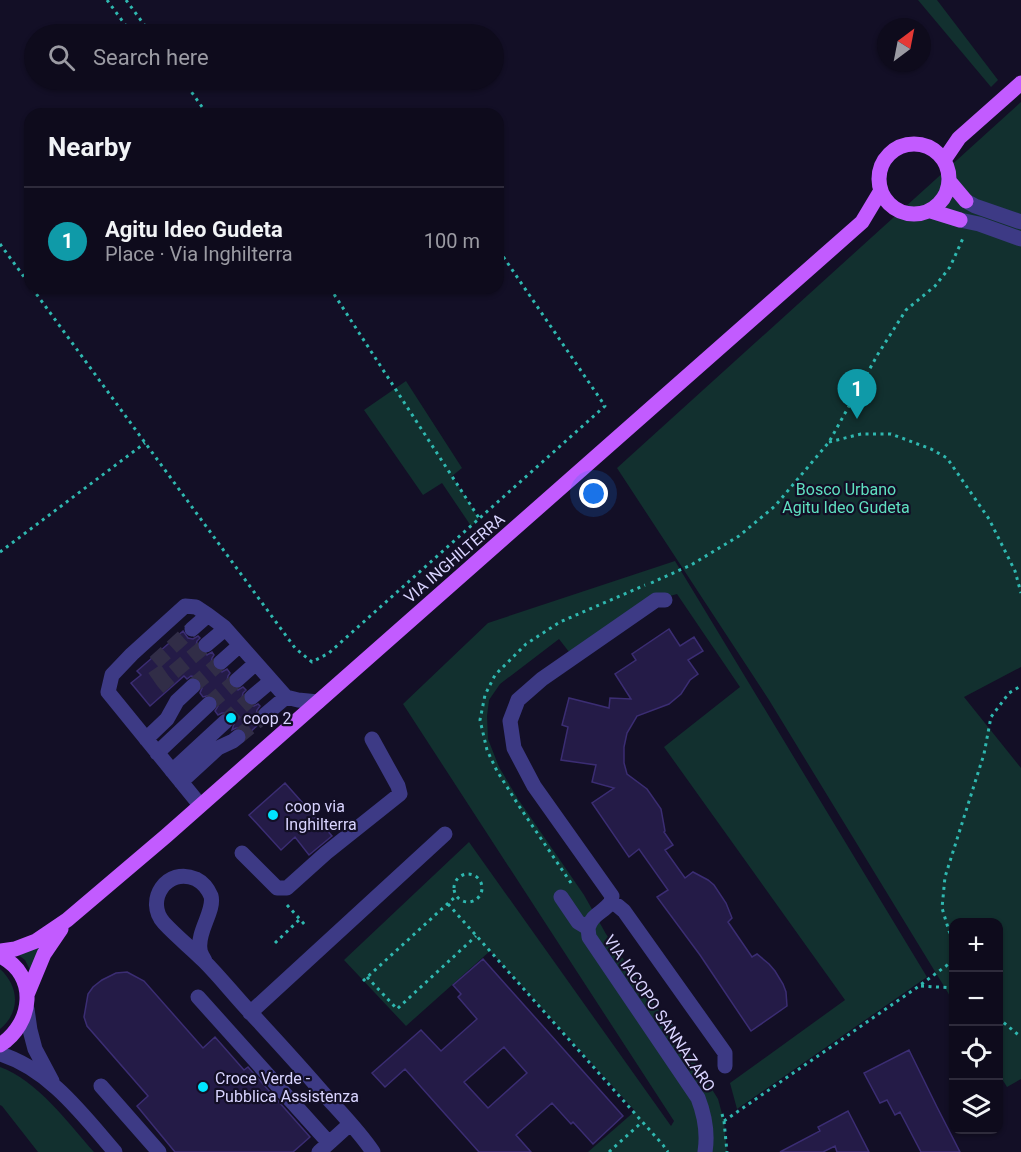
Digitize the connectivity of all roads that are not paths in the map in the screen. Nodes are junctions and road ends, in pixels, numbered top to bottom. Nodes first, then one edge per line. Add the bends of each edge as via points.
1 (1021, 83) edge
2 (959, 138) junction
3 (931, 149) junction
4 (944, 160) junction
5 (950, 182) junction
6 (880, 192) junction
7 (966, 201) joint
8 (896, 210) junction
9 (931, 211) junction
10 (964, 221) joint
11 (862, 222) junction
12 (1021, 222) edge
13 (1021, 239) edge
14 (665, 600) dead end
15 (208, 615) junction
16 (192, 629) tunnel mouth
17 (225, 629) junction
18 (206, 645) tunnel mouth
19 (240, 645) junction
20 (221, 662) tunnel mouth
21 (256, 663) junction
22 (237, 680) tunnel mouth
23 (271, 681) junction
24 (193, 686) tunnel mouth
25 (252, 697) tunnel mouth
26 (286, 697) junction
27 (318, 702) junction
28 (209, 705) tunnel mouth
29 (266, 714) tunnel mouth
30 (225, 722) tunnel mouth
31 (238, 737) tunnel mouth
32 (146, 739) junction
33 (372, 739) dead end
34 (157, 753) junction
35 (176, 776) junction
36 (200, 805) junction
37 (445, 834) dead end
38 (242, 854) dead end
39 (561, 897) dead end
40 (611, 902) junction
41 (67, 920) junction
42 (588, 928) junction
43 (0, 951) edge
44 (0, 956) edge
45 (205, 961) junction
46 (198, 997) dead end
47 (27, 1002) junction
48 (250, 1012) junction
49 (0, 1045) edge
50 (0, 1054) edge
51 (725, 1066) dead end
52 (101, 1086) dead end
53 (55, 1087) junction
54 (350, 1124) junction
55 (324, 1147) edge
56 (115, 1152) edge
57 (159, 1152) edge
58 (373, 1152) edge
59 (705, 1152) edge

1 - 2 main road, VIA INGHILTERRA
2 - 3 main road, VIA INGHILTERRA
2 - 4 main road, VIA INGHILTERRA
3 - 4 main road
3 - 6 main road, VIA INGHILTERRA via 916,144 895,149 880,167
4 - 5 main road
5 - 7 main road
5 - 9 main road via 941,203
6 - 8 main road
6 - 11 main road, VIA INGHILTERRA
7 - 12 street
8 - 9 main road, VIA INGHILTERRA via 920,215
8 - 11 main road, VIA INGHILTERRA
9 - 10 main road, VIA INGHILTERRA
10 - 13 street
11 - 27 main road, VIA INGHILTERRA
14 - 40 street, VIA IACOPO SANNAZARO via 656,600 542,679 518,700 510,721 514,748 534,786 612,896
15 - 16 street
15 - 17 street
15 - 32 street via 196,607 185,606 112,675 108,692
17 - 18 street
17 - 19 street
19 - 20 street
19 - 21 street
21 - 22 street
21 - 23 street
23 - 25 street
23 - 26 street
24 - 32 street via 173,695 167,719
26 - 27 street
26 - 29 street
27 - 36 main road, VIA INGHILTERRA
28 - 34 street
30 - 35 street
31 - 35 street
32 - 34 street
33 - 38 street via 400,794 287,888 277,888
34 - 35 street
35 - 36 street
36 - 41 main road, VIA INGHILTERRA
37 - 48 street
39 - 42 street, VIA IACOPO SANNAZARO via 578,922
40 - 42 street, VIA IACOPO SANNAZARO via 590,921
40 - 51 street, VIA IACOPO SANNAZARO via 624,911 725,1053
41 - 43 main road, VIA INGHILTERRA via 36,941
41 - 47 main road, VIA INGHILTERRA via 44,954
42 - 59 street, VIA IACOPO SANNAZARO via 589,937 698,1098 704,1116
44 - 47 main road via 24,981
45 - 45 street via 200,943 211,897 199,881 175,877 160,890 158,911 162,920
45 - 48 street
46 - 55 street
47 - 49 main road, VIA INGHILTERRA via 22,1023
47 - 53 street via 36,1049
48 - 54 street
50 - 53 street via 18,1060
52 - 57 street
53 - 56 street
54 - 55 street
54 - 58 street

